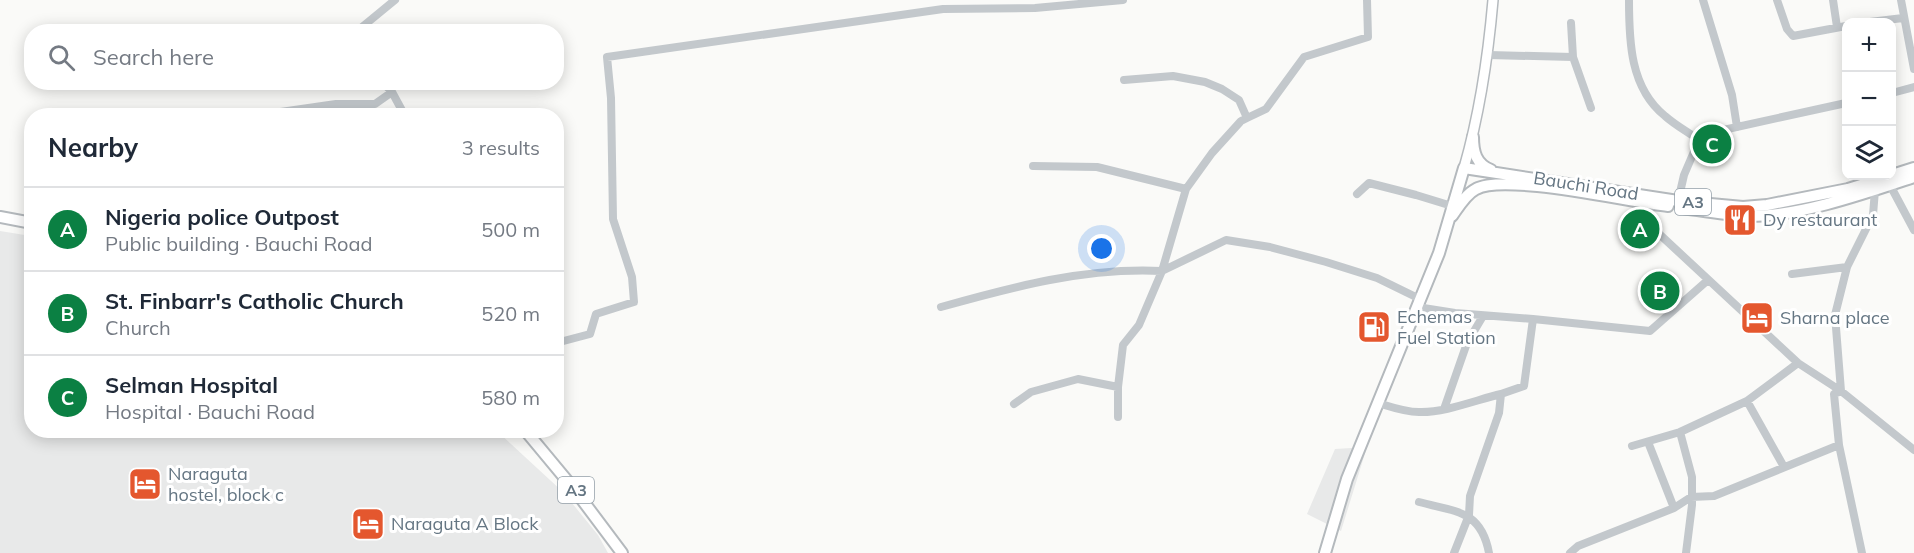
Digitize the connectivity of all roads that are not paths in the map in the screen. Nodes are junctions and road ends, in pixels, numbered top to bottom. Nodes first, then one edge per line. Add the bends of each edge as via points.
1 (395, 0) edge
2 (1123, 0) edge
3 (1367, 0) edge
4 (1493, 0) edge
5 (1629, 0) edge
6 (1703, 0) edge
7 (1777, 0) edge
8 (1833, 0) edge
9 (1901, 0) edge
10 (1903, 18) junction
11 (1896, 19) edge
12 (1571, 23) dead end
13 (366, 24) edge
14 (1842, 26) edge
15 (1837, 27) junction
16 (1910, 29) edge
17 (1489, 56) junction
18 (1573, 57) junction
19 (1914, 69) edge
20 (1124, 80) dead end
21 (1914, 87) edge
22 (392, 92) joint
23 (1896, 92) edge
24 (1842, 104) edge
25 (308, 108) edge
26 (401, 108) edge
27 (1591, 108) dead end
28 (1247, 118) junction
29 (1737, 127) junction
30 (1473, 136) junction
31 (1699, 140) junction
32 (1033, 166) dead end
33 (1464, 168) junction
34 (1914, 168) edge
35 (1494, 172) junction
36 (1896, 176) edge
37 (1914, 177) edge
38 (1896, 178) edge
39 (1882, 180) edge
40 (1888, 180) edge
41 (1891, 180) edge
42 (1186, 189) junction
43 (1875, 190) junction
44 (1357, 194) dead end
45 (1678, 201) junction
46 (1651, 204) junction
47 (1452, 206) junction
48 (0, 218) edge
49 (1448, 221) junction
50 (24, 222) edge
51 (1914, 230) edge
52 (1847, 267) junction
53 (1162, 271) junction
54 (1792, 274) dead end
55 (1708, 280) junction
56 (1419, 303) junction
57 (941, 307) dead end
58 (1483, 316) junction
59 (1533, 320) junction
60 (564, 341) edge
61 (1798, 363) junction
62 (1118, 387) junction
63 (1841, 391) junction
64 (1501, 394) junction
65 (1747, 401) junction
66 (1378, 403) junction
67 (1014, 404) dead end
68 (1444, 409) junction
69 (1118, 417) dead end
70 (1680, 432) junction
71 (532, 438) edge
72 (1648, 441) junction
73 (1839, 445) junction
74 (1632, 446) dead end
75 (1914, 450) edge
76 (1784, 467) junction
77 (1691, 497) junction
78 (1419, 502) dead end
79 (1674, 508) junction
80 (1469, 515) junction
81 (622, 553) edge
82 (1325, 553) edge
83 (1454, 553) edge
84 (1489, 553) edge
85 (1570, 553) edge
86 (1686, 553) edge
87 (1862, 553) edge

1 - 13 street
2 - 60 street via 1035,8 943,9 607,57 613,219 632,277 634,302 596,314 590,334
3 - 28 street via 1368,37 1304,57 1266,108
4 - 17 main road
5 - 31 street via 1629,42 1636,74 1663,115
6 - 29 street via 1732,94
7 - 15 street via 1793,36
8 - 15 street
9 - 10 street
10 - 11 street
10 - 16 street
12 - 18 street
14 - 15 street
16 - 19 street
17 - 18 street
17 - 30 main road
18 - 27 street
20 - 28 street via 1173,76 1205,82 1239,100
21 - 23 street
22 - 25 street via 375,104
22 - 26 street
24 - 29 street
28 - 42 street via 1212,153
29 - 31 street via 1706,134
30 - 33 main road
30 - 35 highway via 1478,161
31 - 45 street
32 - 42 street via 1097,167
33 - 35 highway, A3
33 - 47 highway, A3
34 - 36 highway, Bauchi Road / A3
35 - 45 highway, Bauchi Road / A3
37 - 38 highway, Bauchi Road / A3
39 - 45 highway, Bauchi Road / A3 via 1767,206
40 - 43 highway, Bauchi Road / A3
41 - 51 street
42 - 53 street
43 - 46 highway, Bauchi Road / A3 via 1805,209 1760,215
43 - 52 street via 1873,215
44 - 47 street via 1369,183
46 - 49 highway, Bauchi Road / A3 via 1520,184 1495,184 1467,195
46 - 55 street via 1649,214 1656,231
47 - 49 highway, A3
48 - 50 highway
49 - 56 highway, A3
52 - 54 street
52 - 63 street via 1836,315
53 - 56 street via 1226,240 1270,247 1377,278
53 - 57 street via 1055,278
53 - 62 street via 1139,325 1123,345
55 - 59 street via 1650,331
55 - 61 street
56 - 58 street
56 - 66 highway, A3
58 - 59 street
58 - 68 street via 1467,343
59 - 64 street via 1524,386
61 - 63 street
61 - 65 street
62 - 67 street via 1078,379 1032,392
62 - 69 street
63 - 73 street via 1834,394
63 - 75 street
64 - 68 street
64 - 80 street via 1499,413 1470,496
65 - 70 street
65 - 76 street
66 - 68 street via 1418,412
66 - 82 highway, A3 via 1347,479
70 - 72 street
70 - 77 street via 1692,477
71 - 81 highway, A3
72 - 74 street
72 - 79 street
73 - 76 street
73 - 87 street
76 - 77 street via 1714,496
77 - 79 street
77 - 86 street
78 - 80 street
79 - 85 street via 1578,546
80 - 83 street
80 - 84 street via 1486,536

